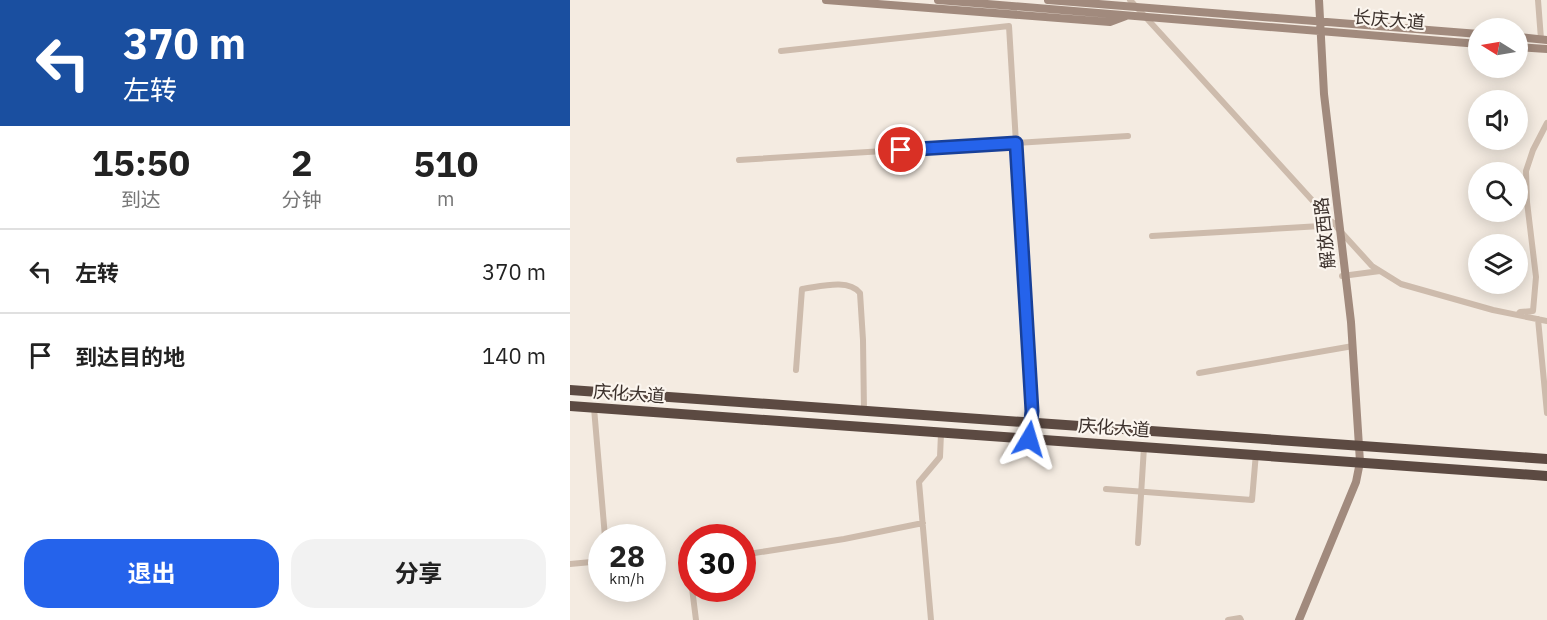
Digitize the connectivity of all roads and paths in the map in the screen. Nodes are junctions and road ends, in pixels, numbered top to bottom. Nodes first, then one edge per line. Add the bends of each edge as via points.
1 (826, 0) edge
2 (938, 0) edge
3 (1048, 0) edge
4 (1130, 0) edge
5 (1314, 0) edge
6 (1319, 0) edge
7 (1538, 0) edge
8 (966, 1) edge
9 (1137, 7) junction
10 (1129, 15) junction
11 (1146, 16) junction
12 (1319, 26) junction
13 (1468, 33) edge
14 (1528, 38) edge
15 (1544, 39) edge
16 (1468, 43) edge
17 (1528, 48) edge
18 (1547, 49) edge
19 (781, 51) dead end
20 (1547, 123) edge
21 (1128, 136) dead end
22 (1016, 143) junction
23 (739, 160) dead end
24 (1337, 226) junction
25 (1152, 236) dead end
26 (1380, 271) junction
27 (1344, 276) junction
28 (1518, 314) junction
29 (1538, 319) junction
30 (1547, 319) edge
31 (1350, 347) junction
32 (796, 370) dead end
33 (1199, 373) dead end
34 (570, 390) edge
35 (570, 406) edge
36 (594, 408) junction
37 (864, 411) junction
38 (1547, 413) edge
39 (1031, 422) junction
40 (941, 433) junction
41 (1029, 439) junction
42 (1357, 446) junction
43 (1144, 447) junction
44 (1256, 453) junction
45 (1547, 459) edge
46 (1358, 462) junction
47 (1547, 476) edge
48 (1106, 489) dead end
49 (1142, 492) junction
50 (923, 523) junction
51 (604, 524) edge
52 (1138, 543) dead end
53 (756, 553) edge
54 (588, 562) edge
55 (570, 564) edge
56 (694, 602) edge
57 (696, 620) edge
58 (931, 620) edge
59 (1228, 620) edge
60 (1241, 620) edge
61 (1299, 620) edge

1 - 10 main road via 1110,22
2 - 8 main road, 长庆大道
3 - 9 main road, 长庆大道
4 - 9 street
5 - 12 main road, 解放西路
6 - 12 main road, 解放西路
7 - 15 street
8 - 10 main road, 长庆大道
9 - 11 street
9 - 12 main road, 长庆大道
10 - 11 main road, 长庆大道
11 - 12 main road, 长庆大道
11 - 24 street
12 - 13 main road, 长庆大道
12 - 16 main road, 长庆大道
12 - 24 main road, 解放西路 via 1318,74
14 - 15 main road
17 - 18 main road
19 - 22 street via 1009,26
20 - 28 street via 1526,171 1536,278 1533,311
21 - 22 street
22 - 23 street
22 - 39 street
24 - 25 street
24 - 26 street
24 - 27 main road, 解放西路
26 - 27 street
26 - 28 street via 1401,284
27 - 31 main road, 解放西路
28 - 29 street
28 - 30 street
29 - 30 street
29 - 38 street
31 - 33 street
31 - 42 main road, 解放西路
32 - 37 street via 802,289 842,285 855,288 860,293
34 - 37 highway, 庆化大道
35 - 36 highway, 庆化大道
36 - 40 highway, 庆化大道
36 - 51 street
37 - 39 highway, 庆化大道
39 - 41 street
39 - 42 highway, 庆化大道
40 - 41 highway, 庆化大道
40 - 50 street via 940,458 919,482
41 - 43 highway, 庆化大道
42 - 45 highway, 庆化大道
42 - 46 main road, 解放西路
43 - 44 highway, 庆化大道
43 - 49 street
44 - 46 highway, 庆化大道
44 - 49 street via 1252,500
46 - 47 highway, 庆化大道
46 - 61 main road, 解放西路 via 1353,491
48 - 49 street
49 - 52 street
50 - 53 street
50 - 58 street
54 - 55 street
56 - 57 street
59 - 60 street

